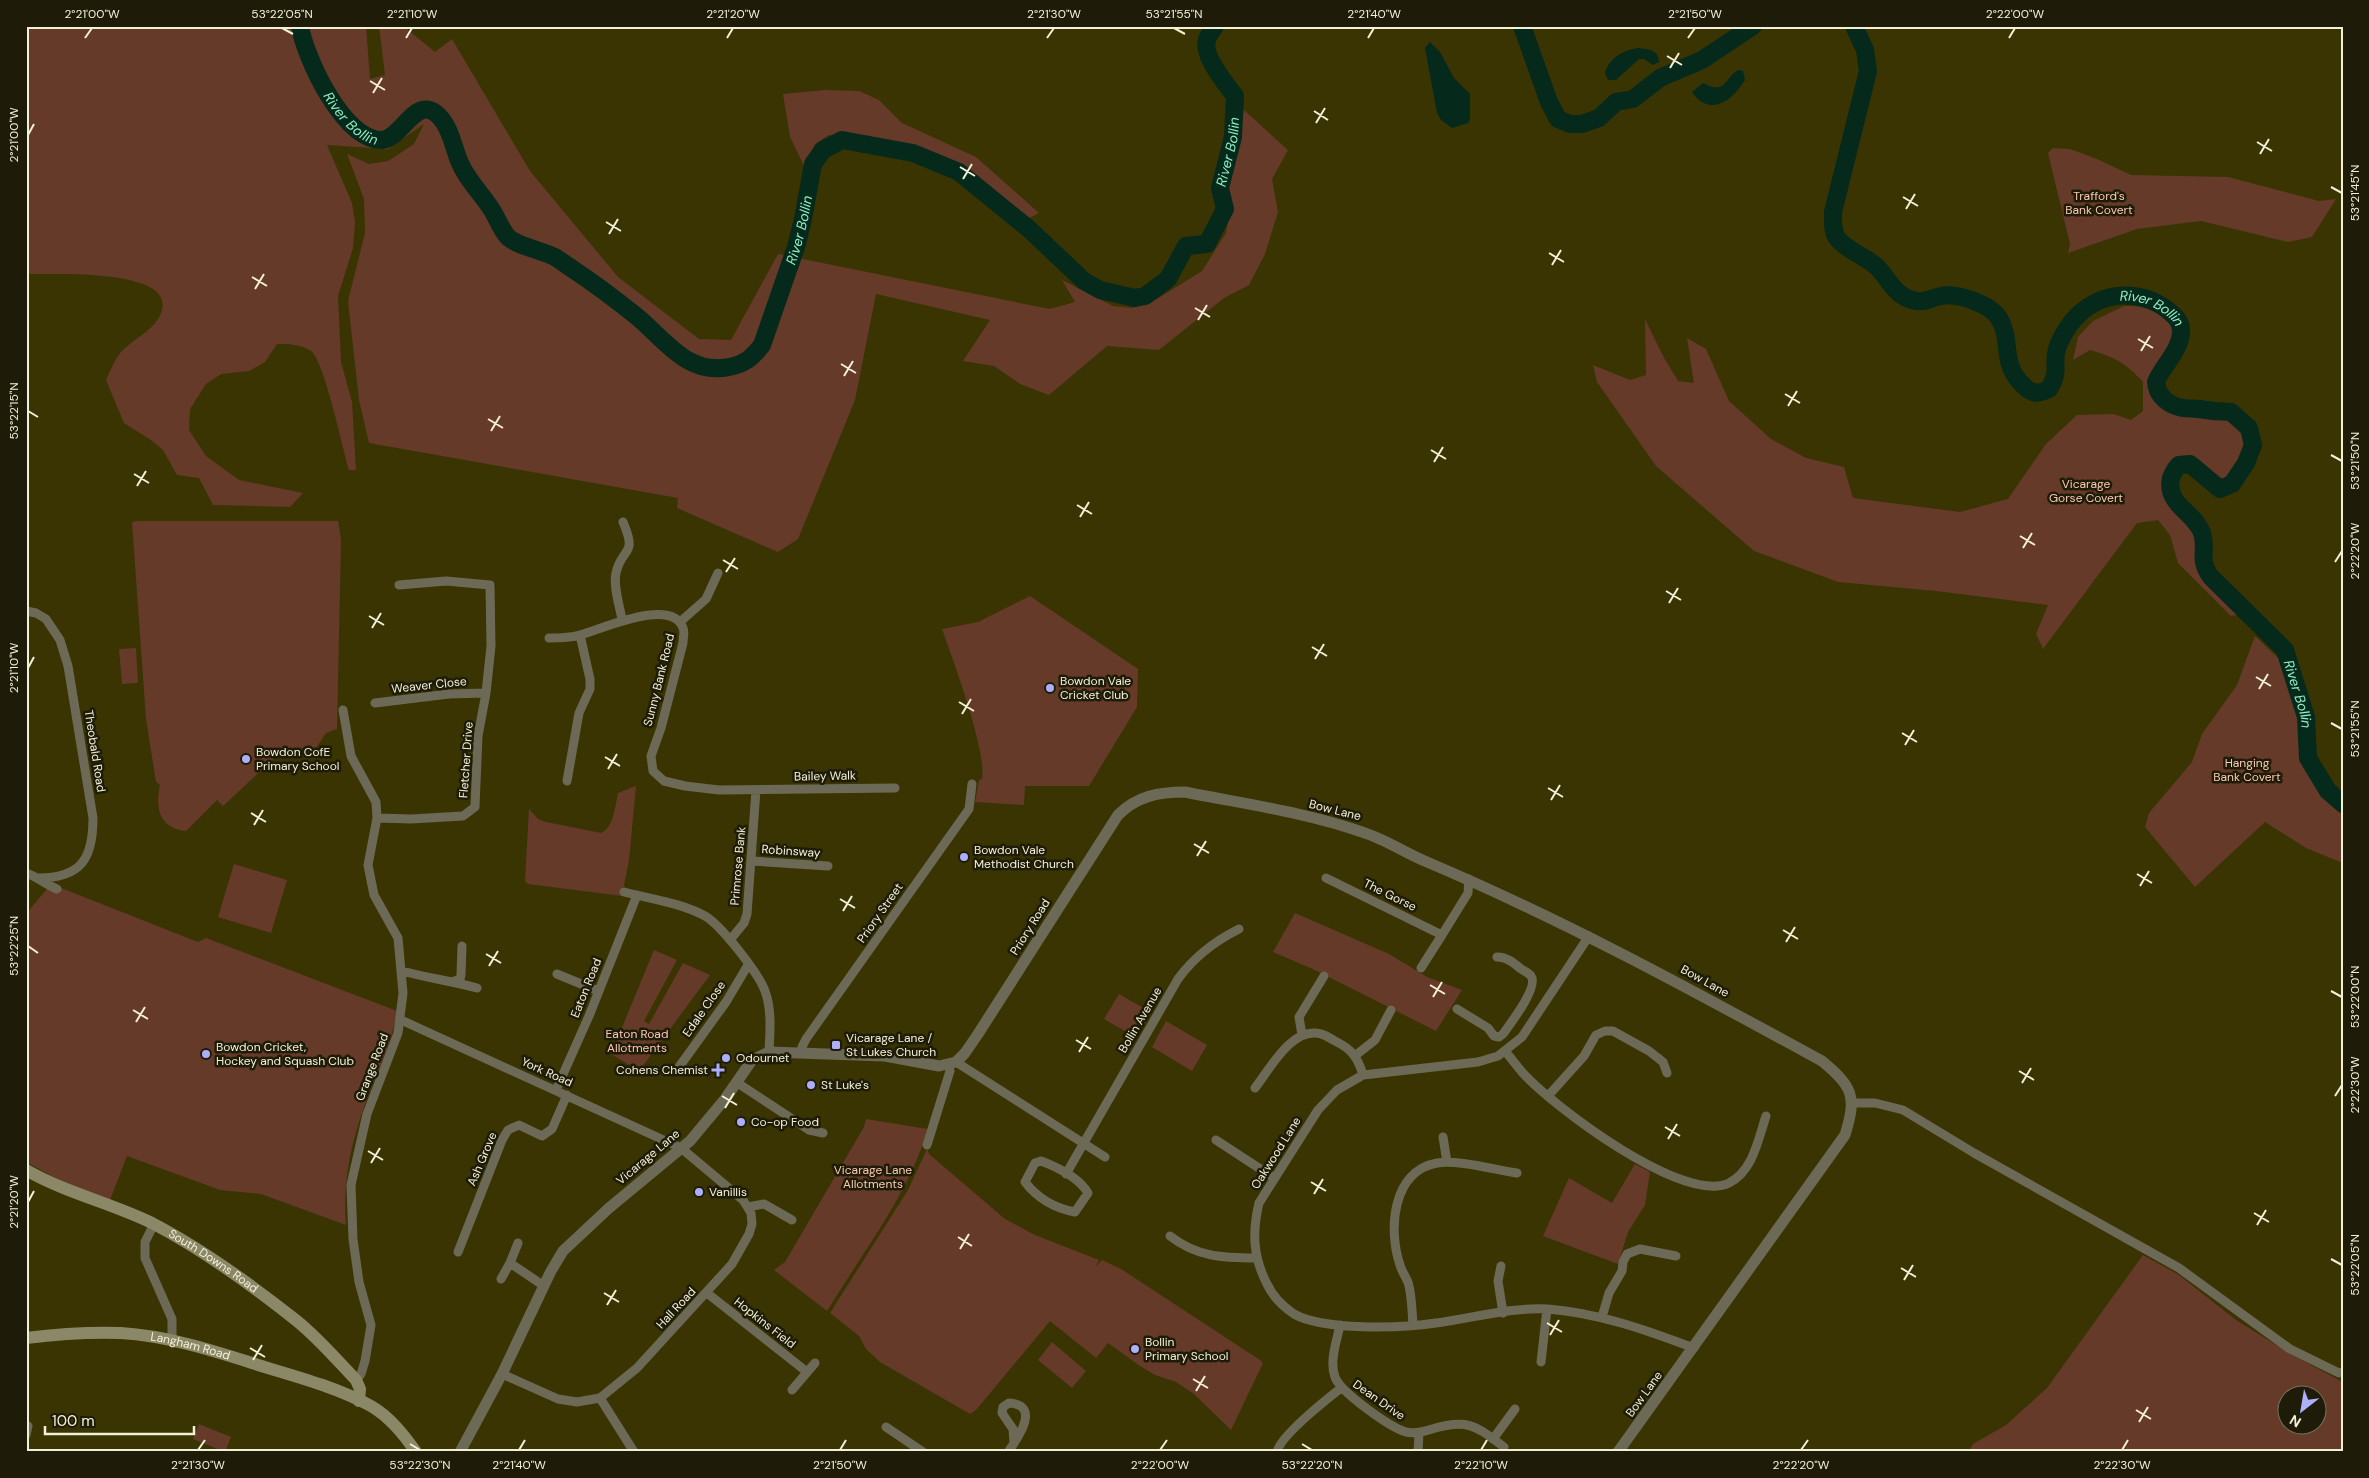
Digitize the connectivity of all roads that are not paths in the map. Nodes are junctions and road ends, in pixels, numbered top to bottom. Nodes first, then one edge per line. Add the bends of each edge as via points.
1 (623, 522) dead end
2 (718, 572) dead end
3 (399, 585) dead end
4 (26, 611) edge
5 (622, 620) junction
6 (680, 622) junction
7 (580, 635) junction
8 (549, 638) dead end
9 (486, 693) junction
10 (375, 703) dead end
11 (343, 710) dead end
12 (567, 782) dead end
13 (972, 784) dead end
14 (895, 788) dead end
15 (756, 790) junction
16 (1126, 806) joint
17 (377, 818) junction
18 (752, 861) junction
19 (828, 866) dead end
20 (26, 873) edge
21 (38, 878) junction
22 (1326, 878) dead end
23 (1469, 879) junction
24 (57, 890) dead end
25 (624, 892) dead end
26 (637, 895) junction
27 (1239, 929) dead end
28 (1442, 935) junction
29 (1589, 936) junction
30 (730, 940) junction
31 (462, 946) dead end
32 (1497, 957) dead end
33 (748, 965) junction
34 (1421, 968) dead end
35 (402, 971) junction
36 (557, 974) dead end
37 (1324, 976) dead end
38 (452, 982) junction
39 (477, 988) dead end
40 (598, 991) junction
41 (1524, 1003) junction
42 (1456, 1009) dead end
43 (1391, 1010) dead end
44 (1539, 1013) junction
45 (401, 1020) junction
46 (1302, 1035) junction
47 (1505, 1051) junction
48 (769, 1052) junction
49 (801, 1053) junction
50 (1356, 1055) junction
51 (952, 1063) junction
52 (679, 1067) dead end
53 (1667, 1073) dead end
54 (1363, 1075) junction
55 (736, 1082) junction
56 (1256, 1088) dead end
57 (556, 1090) junction
58 (567, 1095) junction
59 (1548, 1096) junction
60 (1852, 1103) junction
61 (1766, 1116) dead end
62 (823, 1133) dead end
63 (1443, 1137) dead end
64 (1216, 1140) dead end
65 (1084, 1143) junction
66 (927, 1145) dead end
67 (681, 1148) junction
68 (1105, 1157) dead end
69 (1447, 1162) junction
70 (26, 1170) edge
71 (1517, 1173) dead end
72 (1066, 1174) junction
73 (1274, 1178) junction
74 (748, 1207) junction
75 (792, 1220) dead end
76 (154, 1224) junction
77 (1170, 1236) dead end
78 (518, 1243) dead end
79 (458, 1252) dead end
80 (1676, 1256) dead end
81 (1256, 1258) junction
82 (510, 1263) junction
83 (1502, 1266) dead end
84 (500, 1279) dead end
85 (544, 1286) junction
86 (707, 1293) junction
87 (1547, 1309) junction
88 (1503, 1312) junction
89 (1602, 1317) junction
90 (1340, 1324) junction
91 (1413, 1325) junction
92 (26, 1338) edge
93 (172, 1340) junction
94 (1694, 1348) junction
95 (1541, 1362) dead end
96 (815, 1363) dead end
97 (807, 1372) junction
98 (2343, 1372) edge
99 (502, 1374) junction
100 (356, 1380) junction
101 (1341, 1388) junction
102 (792, 1390) dead end
103 (600, 1398) junction
104 (359, 1401) junction
105 (1515, 1409) dead end
106 (886, 1428) dead end
107 (1419, 1433) junction
108 (1494, 1439) junction
109 (1014, 1443) dead end
110 (1504, 1447) dead end
111 (416, 1452) edge
112 (460, 1452) edge
113 (634, 1452) edge
114 (923, 1452) edge
115 (1008, 1452) edge
116 (1277, 1452) edge
117 (1418, 1452) edge
118 (1618, 1452) edge

1 - 5 street via 630,539 616,573
2 - 6 street via 706,599
3 - 9 street, Fletcher Drive via 446,581 490,585 491,646
4 - 21 street, Theobald Road via 46,619 60,640 71,684 93,818 93,837 83,864 70,874
5 - 6 street, Sunny Bank Road via 653,614
5 - 7 street, Sunny Bank Road
6 - 15 street, Sunny Bank Road via 684,629 683,643 651,756 651,766 671,784 719,790
7 - 8 street, Sunny Bank Road
7 - 12 street via 590,689 579,713
9 - 10 street, Weaver Close
9 - 17 street, Fletcher Drive via 478,736 475,807 463,816 411,820
11 - 17 street, Grange Road via 351,756 371,789
13 - 49 street, Priory Street via 969,808 806,1040
14 - 15 street, Bailey Walk
15 - 18 street, Primrose Bank
16 - 23 street, Bow Lane via 1157,793 1185,792 1283,812 1364,832
16 - 51 street, Priory Road via 1110,824 978,1034 965,1053
17 - 35 street, Grange Road via 368,865 374,895 398,938
18 - 19 street, Robinsway
18 - 30 street, Primrose Bank via 747,914
20 - 21 street
21 - 24 street
22 - 28 street, The Gorse
23 - 28 street via 1468,893
23 - 29 street, Bow Lane
25 - 26 street
26 - 30 street via 690,909 707,917
26 - 40 street, Eaton Road
27 - 65 street, Bollin Avenue via 1216,942 1187,967
28 - 34 street
29 - 44 street, Oakwood Lane
29 - 60 street, Bow Lane via 1822,1061 1839,1075
30 - 33 street
31 - 38 street via 460,979
32 - 41 street via 1505,957 1531,976 1533,983
33 - 48 street via 765,991 770,1024
33 - 52 street, Edale Close via 726,1002
35 - 38 street
35 - 45 street, Grange Road
36 - 40 street
37 - 46 street via 1299,1017
38 - 39 street
40 - 57 street, Eaton Road
41 - 42 street via 1499,1037
41 - 44 street
43 - 50 street via 1375,1040
44 - 47 street, Oakwood Lane via 1522,1037
45 - 57 street, York Road
45 - 100 street, Grange Road via 395,1045 368,1114 351,1185 359,1282 371,1325 365,1361
46 - 50 street via 1321,1034 1343,1044
46 - 56 street via 1284,1051
47 - 54 street, Oakwood Lane via 1478,1062
47 - 59 street
48 - 49 street
48 - 55 street, Vicarage Lane via 752,1060
49 - 51 street via 885,1056 939,1066
50 - 54 street
51 - 65 street
51 - 66 street
53 - 59 street via 1663,1062 1649,1051 1613,1031 1604,1031 1596,1035 1584,1056
54 - 73 street, Oakwood Lane via 1348,1082 1327,1100
55 - 62 street via 809,1130
55 - 67 street, Vicarage Lane via 712,1115
57 - 58 street, York Road
58 - 67 street, York Road
58 - 79 street, Ash Grove via 552,1129 542,1136 519,1125 508,1130
59 - 61 street via 1612,1144 1649,1165 1702,1186 1716,1187 1736,1179 1752,1158
60 - 94 street, Bow Lane via 1845,1135
60 - 98 street via 1875,1103 1903,1110 2179,1268 2290,1349 2331,1370
63 - 69 street
64 - 73 street
65 - 68 street
65 - 72 street, Bollin Avenue
67 - 74 street
67 - 85 street, Vicarage Lane via 568,1244
69 - 71 street
69 - 91 street via 1415,1172 1396,1203 1395,1245 1409,1285
70 - 76 main road, South Downs Road via 55,1185
72 - 72 street via 1041,1161 1035,1163 1025,1182 1041,1199 1062,1210 1074,1212 1088,1193 1084,1186
73 - 81 street, Oakwood Lane via 1259,1204 1255,1221
74 - 75 street via 764,1204
74 - 86 street, Hall Road via 752,1219 749,1234 732,1264
76 - 93 street via 145,1242 145,1258 172,1319
76 - 100 main road, South Downs Road via 207,1256 298,1322
77 - 81 street via 1199,1253 1224,1258
78 - 82 street
80 - 89 street via 1640,1249 1627,1254
81 - 90 street, Oakwood Lane via 1272,1293 1282,1306 1310,1320
82 - 84 street
82 - 85 street
83 - 88 street via 1498,1281
85 - 99 street, Vicarage Lane
86 - 97 street, Hopkins Field
86 - 103 street, Hall Road via 637,1368
87 - 88 street, Oakwood Lane
87 - 89 street, Oakwood Lane
87 - 95 street
88 - 91 street, Oakwood Lane
89 - 94 street, Oakwood Lane
90 - 91 street, Oakwood Lane
90 - 101 street, Dean Drive via 1333,1364 1334,1377
92 - 93 main road, Langham Road via 70,1333 122,1333
93 - 104 main road, Langham Road via 292,1375
94 - 118 street, Bow Lane
96 - 97 street
97 - 102 street
99 - 103 street via 558,1399 577,1402
99 - 112 street, Vicarage Lane
100 - 104 main road via 360,1389
101 - 107 street, Dean Drive via 1395,1428
101 - 116 street via 1299,1423
103 - 113 street
104 - 111 main road, Langham Road via 384,1416
105 - 108 street
106 - 114 street
107 - 108 street, Dean Drive via 1446,1425 1469,1424
107 - 117 street
108 - 110 street, Dean Drive
109 - 115 street

